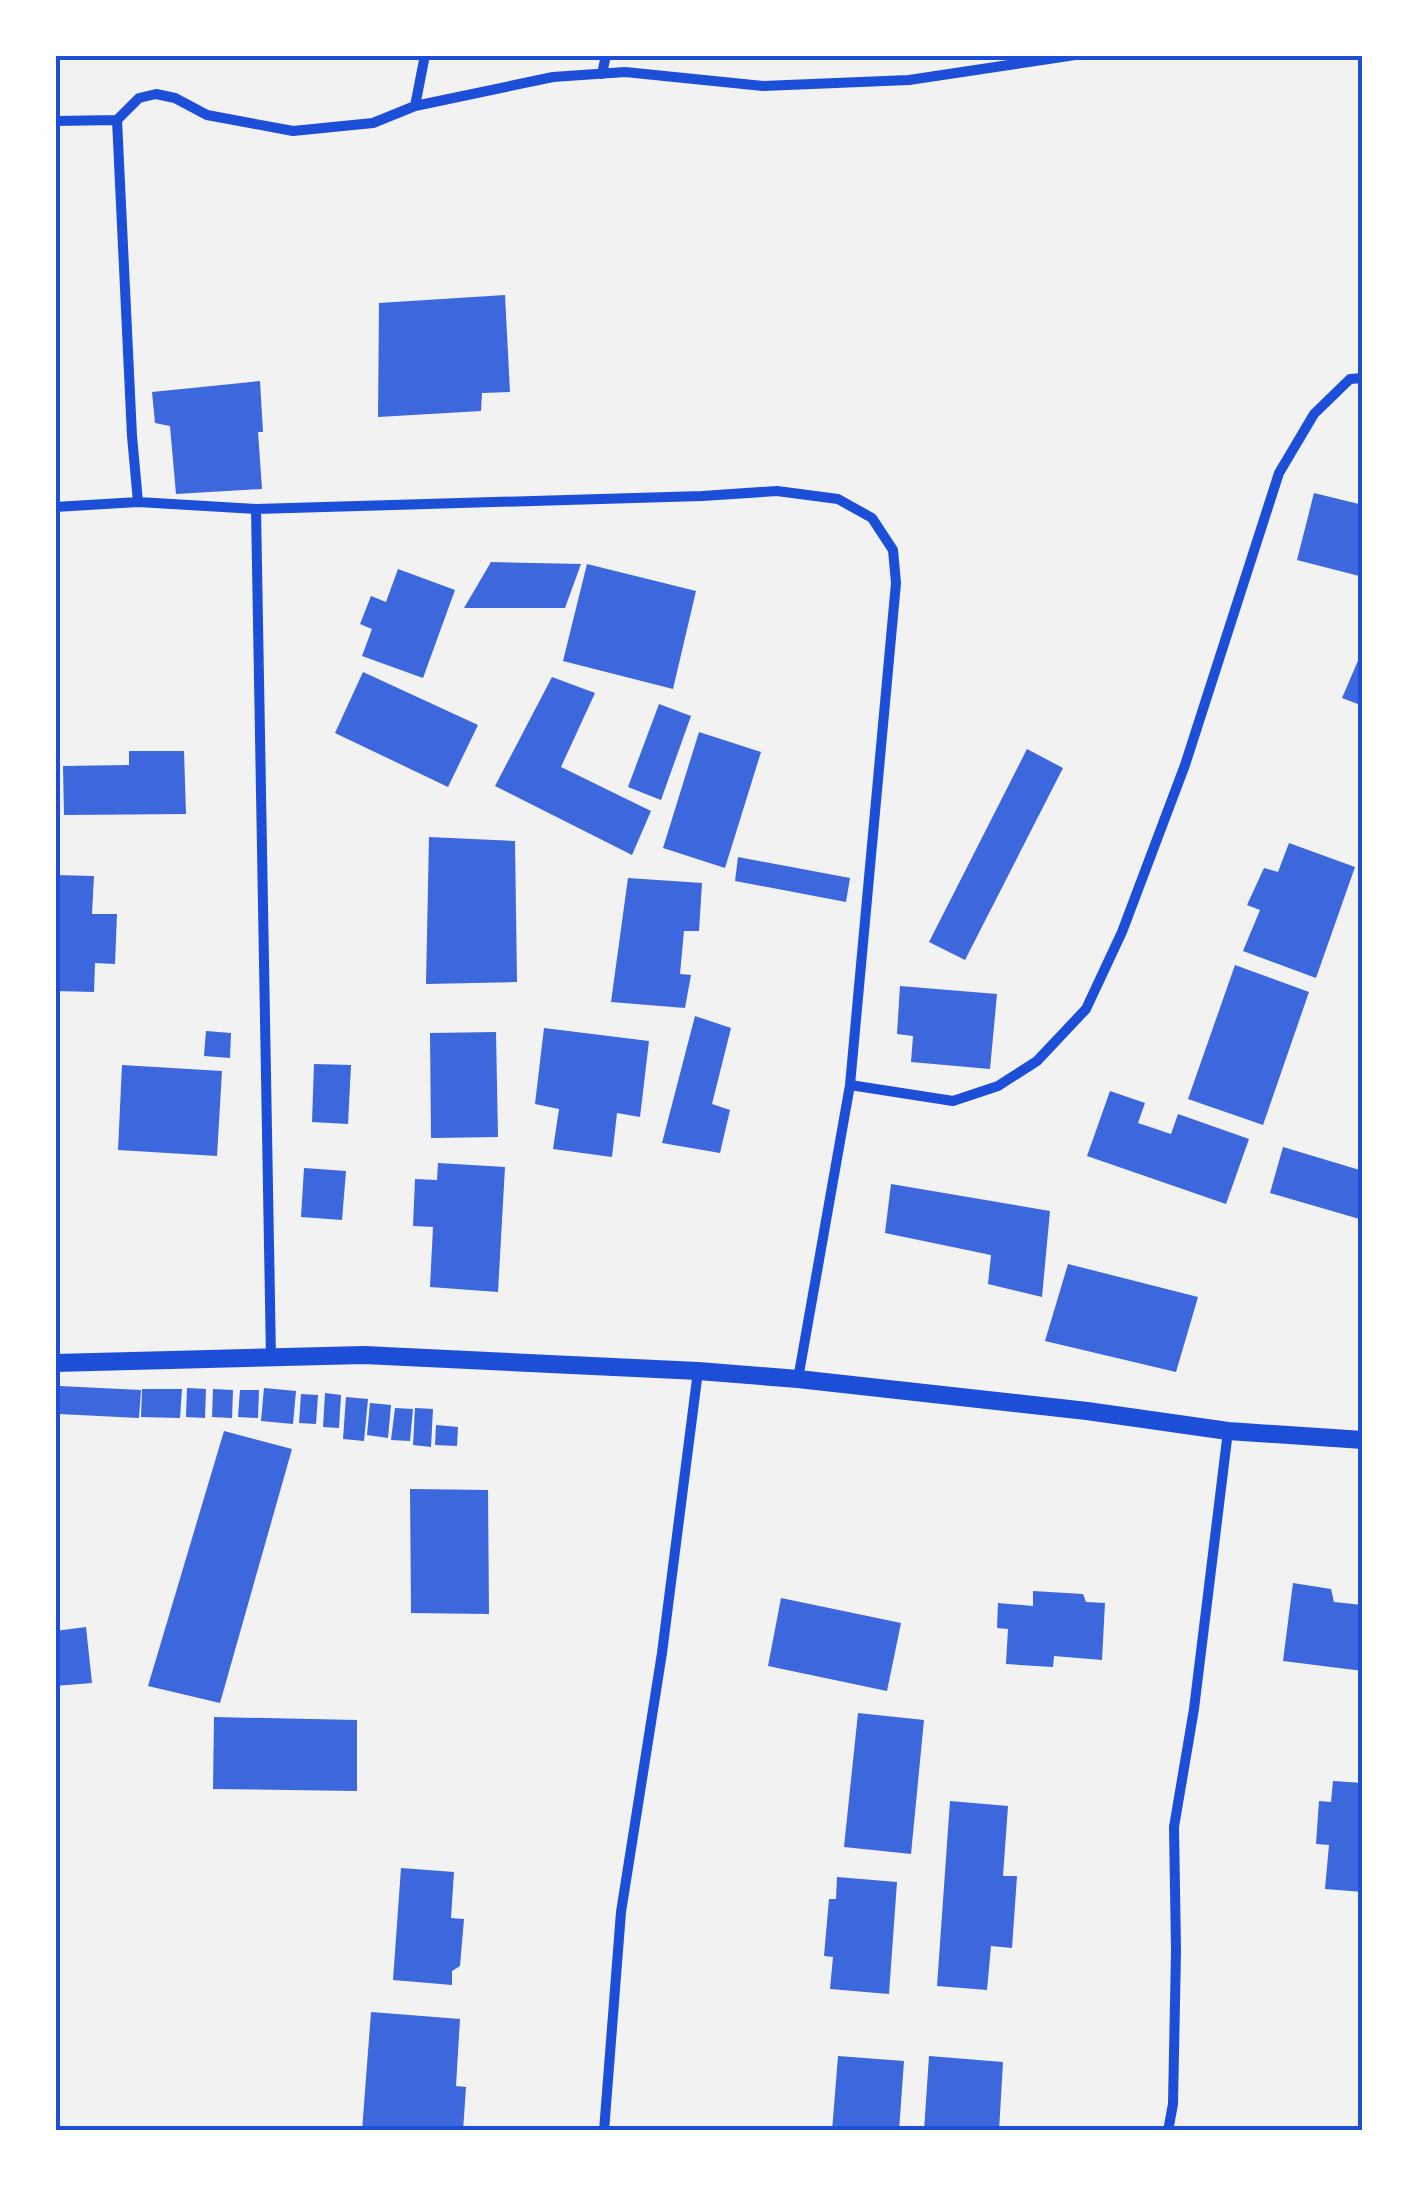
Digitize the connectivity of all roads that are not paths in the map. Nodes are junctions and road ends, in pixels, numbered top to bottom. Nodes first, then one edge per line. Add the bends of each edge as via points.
1 (425, 55) edge
2 (606, 55) edge
3 (1075, 55) edge
4 (602, 74) junction
5 (415, 106) junction
6 (117, 120) junction
7 (55, 121) edge
8 (1363, 378) edge
9 (138, 502) junction
10 (55, 507) edge
11 (256, 509) junction
12 (850, 1085) junction
13 (272, 1358) junction
14 (55, 1363) edge
15 (698, 1371) junction
16 (798, 1379) junction
17 (1228, 1431) junction
18 (1363, 1440) edge
19 (604, 2131) edge
20 (1168, 2131) edge

1 - 5 street
2 - 4 street
3 - 4 street via 909,80 763,86
4 - 5 street via 553,77
5 - 6 street via 373,123 293,132 207,115 156,94 139,98
6 - 7 street
6 - 9 street
8 - 12 street via 1350,379 1314,414 1279,474 1185,765 1086,1009 1037,1061 998,1086 954,1101
9 - 10 street
9 - 11 street
11 - 12 street via 777,490 838,499 872,518 892,550 896,583
11 - 13 street
12 - 16 street
13 - 14 street
13 - 15 street via 364,1355
15 - 16 street
15 - 19 street via 621,1912
16 - 17 street
17 - 18 street
17 - 20 street via 1174,1826

